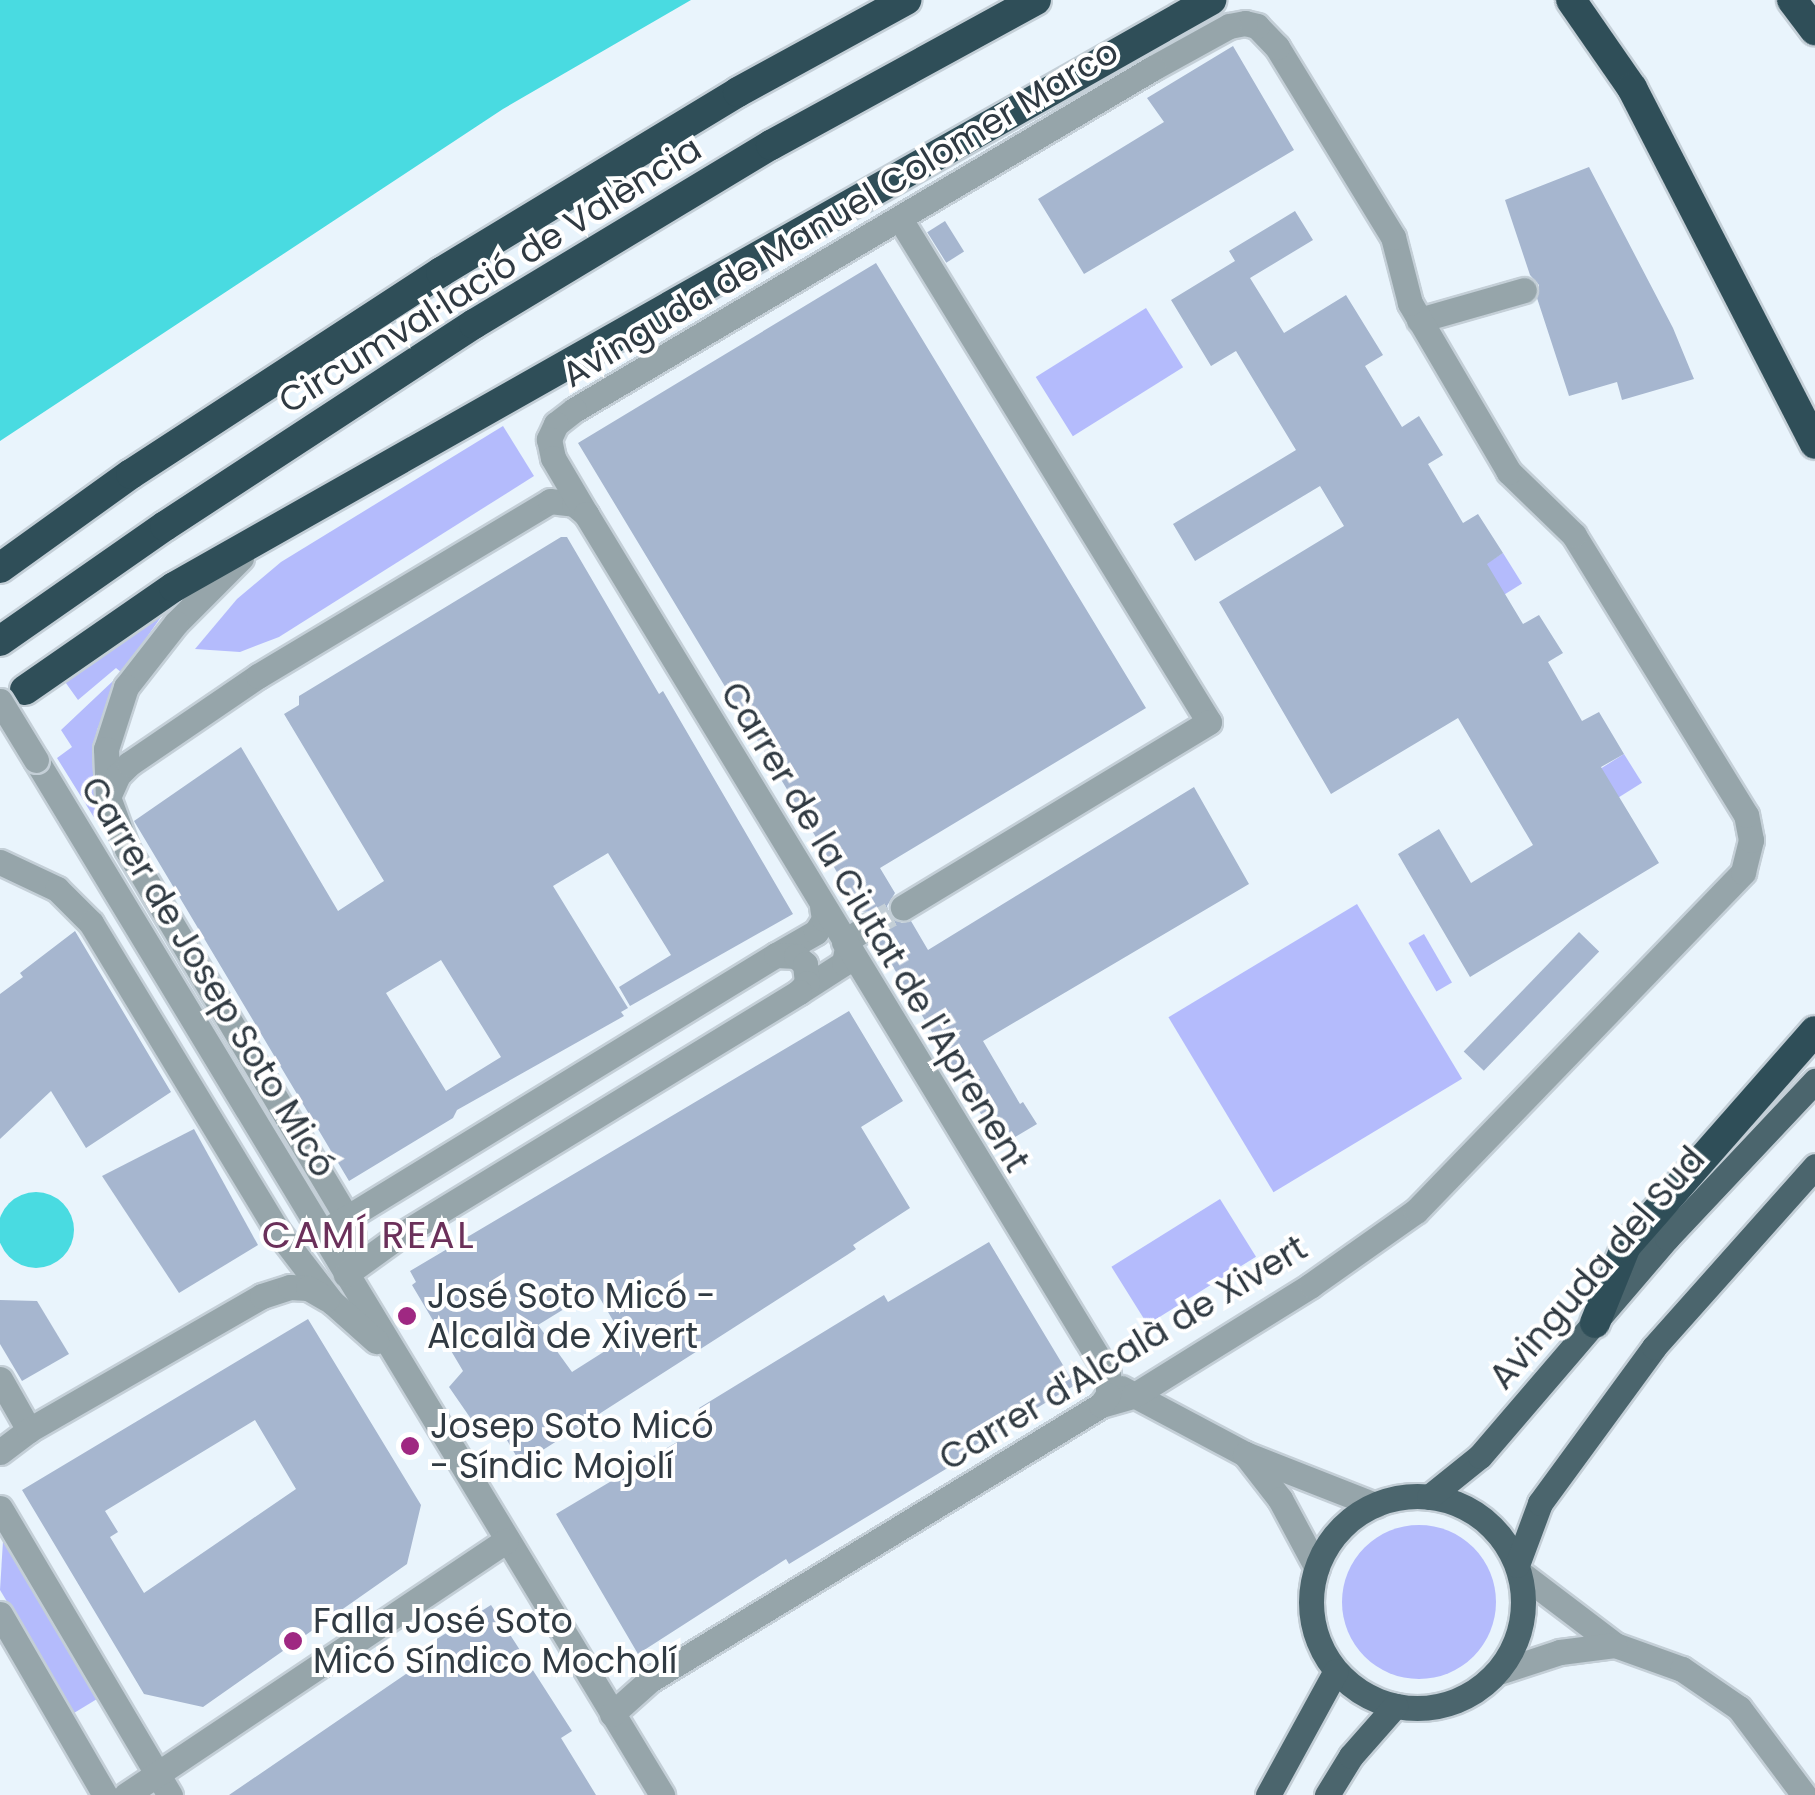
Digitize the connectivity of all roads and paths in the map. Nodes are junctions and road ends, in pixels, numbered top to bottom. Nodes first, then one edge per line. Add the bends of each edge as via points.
1 (906, 0) edge
2 (1036, 0) edge
3 (1210, 0) edge
4 (1571, 0) edge
5 (1792, 0) edge
6 (1230, 26) joint
7 (1815, 30) edge
8 (900, 218) junction
9 (1524, 290) dead end
10 (1419, 320) junction
11 (1815, 444) edge
12 (586, 514) junction
13 (269, 532) junction
14 (0, 568) edge
15 (0, 641) edge
16 (12, 696) edge
17 (108, 797) junction
18 (0, 862) edge
19 (903, 906) tunnel mouth
20 (819, 920) junction
21 (869, 926) tunnel mouth
22 (844, 943) junction
23 (776, 955) junction
24 (799, 992) junction
25 (1815, 1031) edge
26 (1815, 1081) edge
27 (1815, 1166) edge
28 (346, 1218) junction
29 (322, 1233) junction
30 (346, 1274) junction
31 (332, 1302) junction
32 (1595, 1322) junction
33 (394, 1358) junction
34 (1108, 1374) junction
35 (0, 1379) edge
36 (1133, 1396) junction
37 (1101, 1405) junction
38 (30, 1430) junction
39 (0, 1452) edge
40 (1245, 1454) junction
41 (1430, 1498) junction
42 (1375, 1505) junction
43 (0, 1508) edge
44 (506, 1541) junction
45 (1317, 1568) junction
46 (1518, 1568) junction
47 (0, 1614) edge
48 (1615, 1645) junction
49 (1336, 1671) junction
50 (1496, 1673) junction
51 (1395, 1706) junction
52 (612, 1714) junction
53 (164, 1785) edge
54 (105, 1795) edge
55 (126, 1795) edge
56 (662, 1795) edge
57 (1268, 1795) edge
58 (1327, 1795) edge
59 (1804, 1795) edge

1 - 14 highway, Circumval·lació de València via 738,92 441,272 131,474
2 - 15 highway, Circumval·lació de València via 771,145 474,324
3 - 13 highway
4 - 11 highway via 1632,88
5 - 7 highway
6 - 8 street, Avinguda de Manuel Colomer Marco
6 - 10 street, Carrer d'Alcalà de Xivert via 1257,26 1278,46 1393,237
8 - 12 street, Avinguda de Manuel Colomer Marco via 556,424 549,440 553,458
8 - 19 street via 1209,722
9 - 10 street
10 - 36 street, Carrer d'Alcalà de Xivert via 1509,472 1574,535 1746,815 1751,840 1743,872 1416,1211
12 - 17 street via 574,504 550,501 258,676 129,764
12 - 20 street, Carrer de la Ciutat de l'Aprenent
13 - 16 highway via 174,586
13 - 17 street via 176,624 126,687 106,749
16 - 29 street, Carrer de Josep Soto Micó, bridge via 36,760
17 - 28 street via 126,850
18 - 31 street via 56,889 91,923 279,1233
20 - 22 street, Carrer de la Ciutat de l'Aprenent
20 - 23 street
21 - 22 street
22 - 24 street via 844,963
22 - 34 street, Carrer de la Ciutat de l'Aprenent
23 - 24 street via 805,964 807,983
23 - 28 street
24 - 30 street
25 - 32 highway via 1626,1246
26 - 32 main road, Avinguda del Sud
27 - 46 main road via 1654,1346 1540,1503
28 - 29 street
28 - 30 street via 352,1236
29 - 30 street, Carrer de Josep Soto Micó
30 - 33 street, Carrer de Josep Soto Micó
31 - 33 street
31 - 38 street via 308,1288 262,1296
32 - 41 main road, Avinguda del Sud via 1480,1456
33 - 44 street, Carrer de Josep Soto Micó
34 - 36 street, Carrer de la Ciutat de l'Aprenent
34 - 37 street
35 - 38 street
36 - 37 street, Carrer d'Alcalà de Xivert
36 - 40 street, Carrer de la Ciutat de l'Aprenent
37 - 52 street, Carrer d'Alcalà de Xivert via 650,1680
38 - 39 street
40 - 42 street, Carrer de la Ciutat de l'Aprenent
40 - 45 street, Carrer de la Ciutat de l'Aprenent via 1280,1499
41 - 42 main road
41 - 46 main road via 1478,1515 1501,1537
42 - 45 main road via 1340,1531
43 - 53 street
44 - 52 street, Carrer de Josep Soto Micó
44 - 53 street
45 - 49 main road via 1316,1632
46 - 48 street
46 - 50 main road via 1521,1626
47 - 54 street
48 - 50 street via 1560,1652
48 - 59 street via 1682,1669 1739,1708
49 - 51 main road via 1362,1693
49 - 57 main road
50 - 51 main road via 1450,1703
51 - 58 main road
52 - 56 street, Carrer de Josep Soto Micó
53 - 55 street

